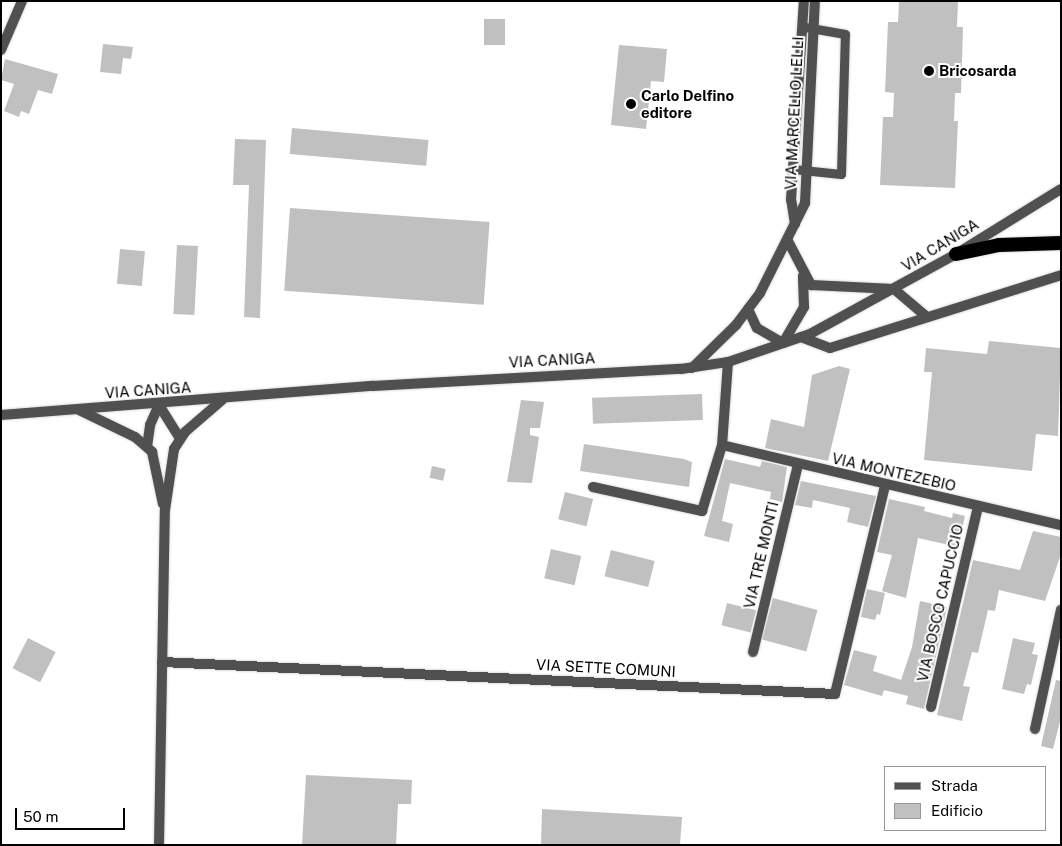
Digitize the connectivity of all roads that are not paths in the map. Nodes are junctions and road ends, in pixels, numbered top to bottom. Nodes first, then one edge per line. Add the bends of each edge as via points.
1 (22, 1) edge
2 (804, 1) edge
3 (815, 1) edge
4 (808, 28) junction
5 (1, 50) edge
6 (793, 169) junction
7 (806, 170) junction
8 (1061, 189) edge
9 (795, 225) junction
10 (788, 242) junction
11 (1061, 243) edge
12 (956, 254) junction
13 (1061, 275) edge
14 (803, 276) junction
15 (894, 289) junction
16 (748, 309) junction
17 (927, 317) junction
18 (801, 337) junction
19 (783, 343) junction
20 (728, 362) junction
21 (692, 368) junction
22 (222, 400) junction
23 (159, 405) junction
24 (78, 410) junction
25 (1, 415) edge
26 (180, 439) junction
27 (722, 445) junction
28 (147, 447) junction
29 (798, 464) junction
30 (885, 486) junction
31 (593, 487) dead end
32 (978, 507) junction
33 (165, 510) junction
34 (1061, 525) edge
35 (1061, 610) edge
36 (753, 652) dead end
37 (162, 662) junction
38 (930, 707) dead end
39 (1034, 729) dead end
40 (159, 845) edge

1 - 5 street
2 - 4 street, VIA MARCELLO LELLI
3 - 4 street, VIA MARCELLO LELLI
4 - 6 street, VIA MARCELLO LELLI
4 - 7 street, VIA MARCELLO LELLI
4 - 7 lane via 845,34 841,174
6 - 7 lane
6 - 9 street, VIA MARCELLO LELLI via 791,200
7 - 9 street, VIA MARCELLO LELLI via 805,204
8 - 12 street, VIA CANIGA
9 - 10 street, VIA MARCELLO LELLI
10 - 14 street
10 - 16 street, VIA MARCELLO LELLI via 760,294
11 - 12 highway via 999,245
12 - 15 street, VIA CANIGA
13 - 17 street
14 - 15 street via 811,285
14 - 19 street via 804,307
15 - 17 street
15 - 18 street, VIA CANIGA
16 - 19 street via 757,328
16 - 21 street, VIA MARCELLO LELLI
17 - 18 street via 830,348
18 - 19 street, VIA CANIGA
19 - 20 street, VIA CANIGA
20 - 21 street, VIA CANIGA
20 - 27 street
21 - 22 street, VIA CANIGA via 373,386
22 - 23 street, VIA CANIGA
22 - 26 street
23 - 24 street, VIA CANIGA
23 - 26 street
23 - 28 street via 150,425
24 - 25 street, VIA CANIGA
24 - 28 street via 135,437
26 - 33 street via 174,449
27 - 29 street, VIA MONTEZEBIO
27 - 31 street via 702,511
28 - 33 street via 152,452
29 - 30 street, VIA MONTEZEBIO
29 - 36 street, VIA TRE MONTI
30 - 32 street, VIA MONTEZEBIO
30 - 37 street, VIA SETTE COMUNI via 835,694
32 - 34 street, VIA MONTEZEBIO
32 - 38 street, VIA BOSCO CAPUCCIO
33 - 37 street
35 - 39 street
37 - 40 street

